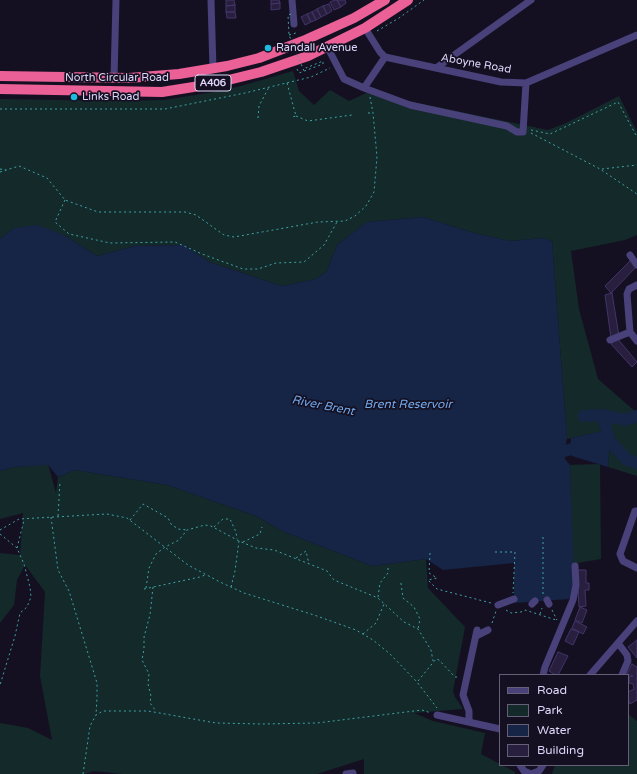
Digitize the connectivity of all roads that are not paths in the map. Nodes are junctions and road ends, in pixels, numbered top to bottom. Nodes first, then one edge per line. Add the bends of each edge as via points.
1 (116, 0) edge
2 (211, 0) edge
3 (292, 0) edge
4 (384, 0) edge
5 (408, 0) edge
6 (531, 0) edge
7 (295, 26) road end
8 (365, 28) junction
9 (637, 35) edge
10 (330, 52) dead end
11 (386, 57) junction
12 (436, 68) junction
13 (213, 69) junction
14 (0, 76) edge
15 (114, 78) junction
16 (526, 83) junction
17 (364, 88) junction
18 (0, 90) edge
19 (630, 255) dead end
20 (637, 265) edge
21 (637, 285) edge
22 (630, 332) junction
23 (610, 340) dead end
24 (637, 341) edge
25 (637, 511) edge
26 (576, 566) dead end
27 (637, 568) edge
28 (514, 599) road end
29 (498, 605) road end
30 (637, 621) edge
31 (488, 630) road end
32 (618, 643) junction
33 (543, 674) edge
34 (591, 674) edge
35 (622, 674) edge
36 (439, 713) road end
37 (469, 722) junction
38 (499, 729) edge
39 (521, 766) edge
40 (542, 766) edge
41 (346, 774) edge
42 (353, 774) edge
43 (536, 774) edge

1 - 15 street
2 - 13 street
3 - 7 street
4 - 13 highway, North Circular Road / A406 via 354,18 303,42 259,58
5 - 8 highway, North Circular Road / A406
6 - 12 street
8 - 11 street
8 - 18 highway, North Circular Road / A406 via 308,56 261,72 212,84 162,92
9 - 16 street, Aboyne Road
10 - 17 street via 344,79
11 - 12 street, Aboyne Road
11 - 17 street
12 - 16 street, Aboyne Road via 501,82
13 - 15 highway, North Circular Road / A406 via 154,77
14 - 15 highway, North Circular Road / A406
16 - 17 street via 523,132 517,132 507,126 410,105
19 - 20 street
21 - 22 street via 629,289 627,294
22 - 23 street
22 - 24 street
25 - 27 street via 620,554 623,561
26 - 33 street via 573,600
28 - 29 street
30 - 32 street
31 - 37 street via 477,633 462,695 469,711
32 - 34 street
32 - 35 street via 627,655 628,661
36 - 37 street
37 - 38 street
39 - 43 street via 527,773
40 - 43 street
41 - 42 street

